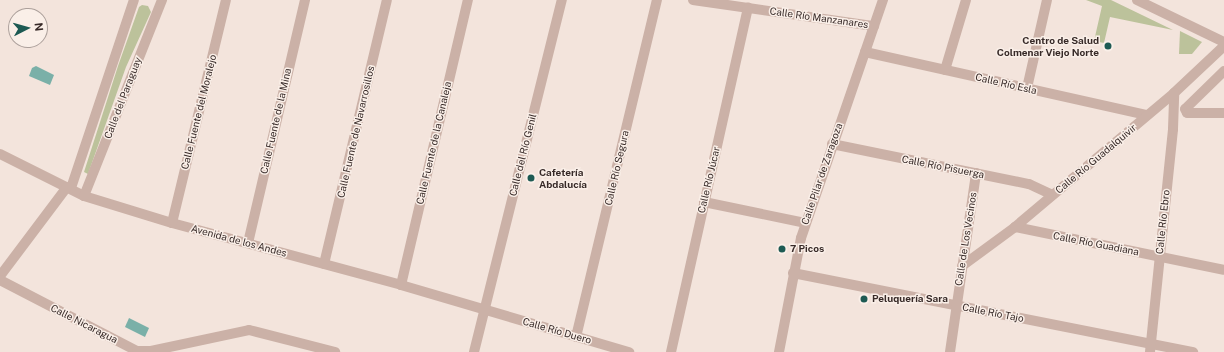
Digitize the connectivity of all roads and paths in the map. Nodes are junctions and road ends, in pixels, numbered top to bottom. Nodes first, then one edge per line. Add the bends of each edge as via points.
1 (134, 0) edge
2 (162, 0) edge
3 (226, 0) edge
4 (305, 0) edge
5 (387, 0) edge
6 (468, 0) edge
7 (562, 0) edge
8 (657, 0) edge
9 (693, 0) edge
10 (883, 0) edge
11 (966, 0) edge
12 (1047, 0) edge
13 (1138, 0) edge
14 (748, 8) junction
15 (874, 26) junction
16 (1224, 42) edge
17 (1224, 46) edge
18 (865, 52) junction
19 (945, 70) junction
20 (1224, 71) edge
21 (1027, 88) junction
22 (1174, 93) junction
23 (1224, 113) edge
24 (1147, 115) junction
25 (832, 144) junction
26 (0, 154) edge
27 (976, 173) junction
28 (69, 187) junction
29 (1053, 195) junction
30 (84, 196) junction
31 (704, 202) junction
32 (172, 224) junction
33 (805, 224) junction
34 (1015, 227) junction
35 (248, 243) junction
36 (1159, 256) junction
37 (324, 264) junction
38 (962, 266) junction
39 (1224, 270) edge
40 (793, 273) junction
41 (0, 276) edge
42 (0, 280) edge
43 (401, 285) junction
44 (956, 306) junction
45 (485, 310) junction
46 (576, 337) junction
47 (1150, 348) edge
48 (151, 352) edge
49 (335, 352) edge
50 (474, 352) edge
51 (630, 352) edge
52 (671, 352) edge
53 (779, 352) edge
54 (950, 352) edge
55 (1193, 352) edge

1 - 28 street, Calle del Paraguay
2 - 30 street, Calle del Paraguay
3 - 32 street, Calle Fuente del Moralejo
4 - 35 street, Calle Fuente de la Mina
5 - 37 street, Calle Fuente de Navarrosillos
6 - 43 street, Calle Fuente de la Canaleja
7 - 45 street, Calle del Río Genil
8 - 46 street, Calle Río Segura
9 - 14 street, Calle Río Manzanares
10 - 15 street, Calle Pilar de Zaragoza
11 - 19 street
12 - 21 street
13 - 16 street
14 - 15 street, Calle Río Manzanares
14 - 31 street, Calle Río Júcar
15 - 18 street, Calle Pilar de Zaragoza
17 - 22 street, Calle Río Guadalquivir
18 - 19 street, Calle Río Esla
18 - 25 street, Calle Pilar de Zaragoza
19 - 21 street, Calle Río Esla
20 - 23 street via 1185,109 1187,112
21 - 24 street, Calle Río Esla
22 - 24 street, Calle Río Guadalquivir
22 - 36 street, Calle Río Ebro via 1173,129
24 - 29 street, Calle Río Guadalquivir
25 - 27 street, Calle Río Pisuerga
25 - 33 street, Calle Pilar de Zaragoza
26 - 28 street, Avenida de los Andes
27 - 29 street, Calle Río Pisuerga via 1029,184
27 - 38 street, Calle de Los Vecinos
28 - 30 street, Avenida de los Andes
28 - 41 street, Calle del Paraguay
29 - 34 street, Calle Río Guadalquivir
30 - 32 street, Avenida de los Andes
31 - 33 street
31 - 52 street, Calle Río Júcar
32 - 35 street, Avenida de los Andes
33 - 40 street, Calle Pilar de Zaragoza
34 - 36 street, Calle Río Guadiana
34 - 38 street, Calle Río Guadalquivir
35 - 37 street, Avenida de los Andes
36 - 39 street, Calle Río Guadiana
36 - 47 street, Calle Río Ebro
37 - 43 street, Avenida de los Andes
38 - 44 street, Calle de Los Vecinos
40 - 44 street, Calle Río Tajo
40 - 53 street, Calle Pilar de Zaragoza
42 - 48 street, Calle Nicaragua via 138,351
43 - 45 street, Avenida de los Andes
44 - 47 street, Calle Río Tajo
44 - 54 street, Calle de Los Vecinos
45 - 46 street, Calle Río Duero
45 - 50 street, Calle del Río Genil
46 - 51 street, Calle Río Duero
47 - 55 street, Calle Río Tajo
48 - 49 street, Calle Nicaragua via 249,330

